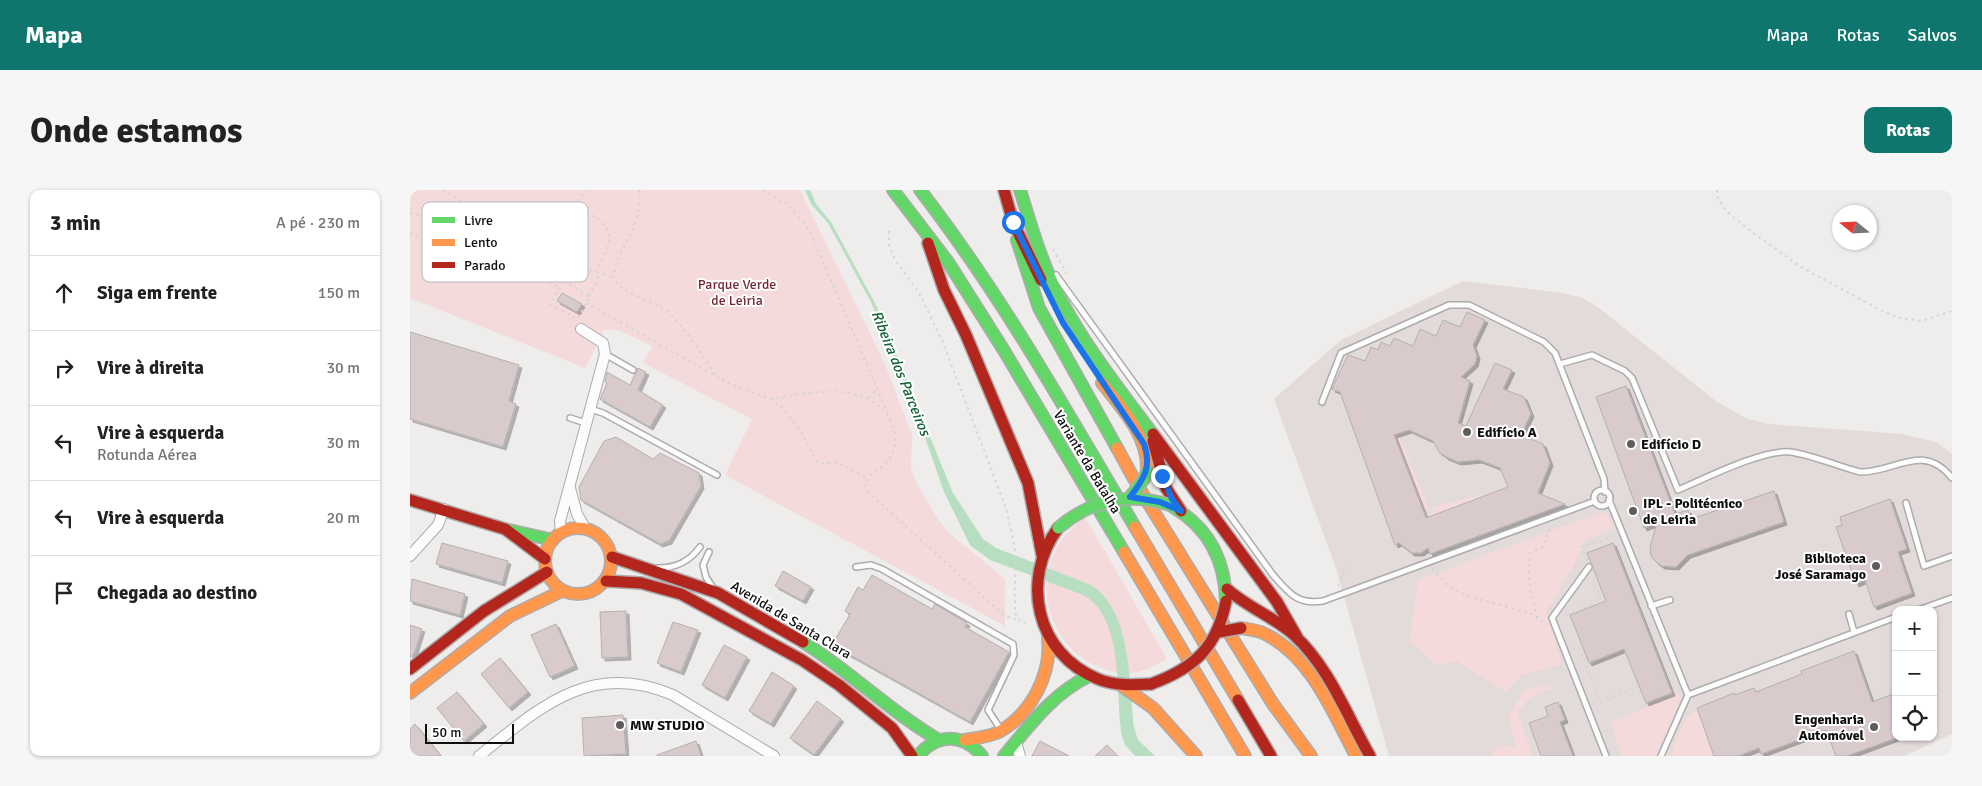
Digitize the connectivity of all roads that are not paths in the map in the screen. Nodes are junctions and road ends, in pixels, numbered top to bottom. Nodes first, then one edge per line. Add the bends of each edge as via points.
1 (893, 190) edge
2 (920, 190) edge
3 (1020, 190) edge
4 (1005, 191) edge
5 (1013, 222) junction
6 (925, 233) junction
7 (1040, 255) junction
8 (581, 329) dead end
9 (605, 354) junction
10 (1560, 364) junction
11 (633, 370) dead end
12 (1322, 402) dead end
13 (590, 409) junction
14 (570, 418) dead end
15 (586, 423) junction
16 (1151, 432) junction
17 (717, 475) dead end
18 (1952, 478) edge
19 (570, 487) junction
20 (1605, 492) junction
21 (1130, 497) junction
22 (410, 500) edge
23 (1609, 500) junction
24 (1595, 501) junction
25 (1906, 503) dead end
26 (444, 509) junction
27 (1181, 511) junction
28 (585, 528) junction
29 (505, 529) junction
30 (557, 536) junction
31 (700, 547) dead end
32 (708, 552) dead end
33 (1042, 555) junction
34 (410, 556) edge
35 (1952, 556) edge
36 (612, 557) junction
37 (545, 559) junction
38 (856, 567) dead end
39 (1589, 567) dead end
40 (642, 568) junction
41 (547, 572) junction
42 (606, 581) junction
43 (562, 591) junction
44 (717, 592) junction
45 (1226, 595) junction
46 (1952, 598) edge
47 (1670, 600) dead end
48 (1651, 606) junction
49 (1929, 606) edge
50 (1849, 614) dead end
51 (1892, 619) edge
52 (1219, 632) junction
53 (1854, 632) junction
54 (1297, 637) junction
55 (1048, 638) junction
56 (410, 669) edge
57 (1089, 676) junction
58 (1122, 686) junction
59 (410, 694) edge
60 (1688, 695) junction
61 (1002, 730) junction
62 (937, 739) junction
63 (966, 740) junction
64 (1016, 742) junction
65 (479, 756) edge
66 (774, 756) edge
67 (912, 756) edge
68 (918, 756) edge
69 (982, 756) edge
70 (1004, 756) edge
71 (1020, 756) edge
72 (1196, 756) edge
73 (1245, 756) edge
74 (1271, 756) edge
75 (1311, 756) edge
76 (1356, 756) edge
77 (1370, 756) edge
78 (1606, 756) edge
79 (1661, 756) edge

1 - 6 main road, Variante da Batalha
2 - 74 main road, Variante da Batalha via 957,238 1024,339
3 - 7 main road
4 - 5 main road
5 - 21 main road, bridge via 1063,323 1144,444 1149,462 1147,471
5 - 75 main road via 1026,275 1049,330 1144,496 1269,697
6 - 33 main road via 944,290 1028,483
6 - 73 main road, Variante da Batalha via 948,262 1003,349
7 - 16 main road via 1084,341
7 - 24 lane via 1273,575 1288,593 1299,600 1310,603 1323,601
8 - 9 street via 603,343
9 - 11 lane
9 - 13 street
10 - 12 lane via 1544,342 1469,305 1448,305 1341,353
10 - 18 lane via 1592,355 1625,371 1632,378 1678,490 1761,456 1780,452 1799,454 1860,472 1910,460 1924,460
10 - 20 lane via 1604,479
13 - 15 street
13 - 17 lane
14 - 15 lane
15 - 19 street
16 - 27 main road via 1166,488
16 - 54 main road via 1277,602
19 - 28 street via 577,514
19 - 30 street
20 - 23 lane
20 - 24 lane via 1596,494
21 - 27 main road, bridge via 1141,497
21 - 33 main road, bridge via 1112,499 1077,513 1058,528
22 - 26 main road
23 - 24 lane via 1603,506
23 - 48 lane
25 - 35 lane via 1924,566
26 - 29 main road
26 - 34 street via 438,525
27 - 45 main road via 1194,520 1214,545 1223,567
28 - 30 main road
28 - 36 main road via 603,538
29 - 30 main road
29 - 37 main road
30 - 37 main road
31 - 40 lane via 681,565
32 - 44 lane via 704,571
33 - 55 main road via 1037,591
36 - 40 main road, Avenida de Santa Clara
36 - 42 main road
37 - 41 main road
38 - 61 lane via 871,565 882,569 1013,644 1014,655 988,710
39 - 78 lane via 1552,618
40 - 44 main road, Avenida de Santa Clara
41 - 43 main road
41 - 56 main road via 484,611
42 - 43 main road via 591,592 571,594
42 - 67 main road, Avenida de Santa Clara via 642,583 681,594 802,660 839,684 892,728
43 - 59 main road via 510,616
44 - 62 main road, Avenida de Santa Clara via 819,652 908,722
45 - 52 main road, bridge
45 - 54 main road via 1275,620
46 - 49 lane
47 - 48 lane
48 - 60 lane
50 - 53 lane
51 - 53 lane
52 - 58 main road, bridge via 1204,652 1165,680
52 - 76 main road, bridge via 1250,628 1268,634 1296,656 1316,684
53 - 60 lane
54 - 77 main road via 1313,658
55 - 57 main road via 1068,662
55 - 61 main road via 1048,664 1044,677 1022,711
57 - 58 main road
57 - 64 main road via 1062,690
58 - 72 main road via 1158,710
60 - 79 lane
61 - 63 main road
62 - 63 main road
62 - 68 main road
63 - 69 main road
64 - 70 main road
64 - 71 street
65 - 66 street via 568,693 596,684 624,682 673,695

